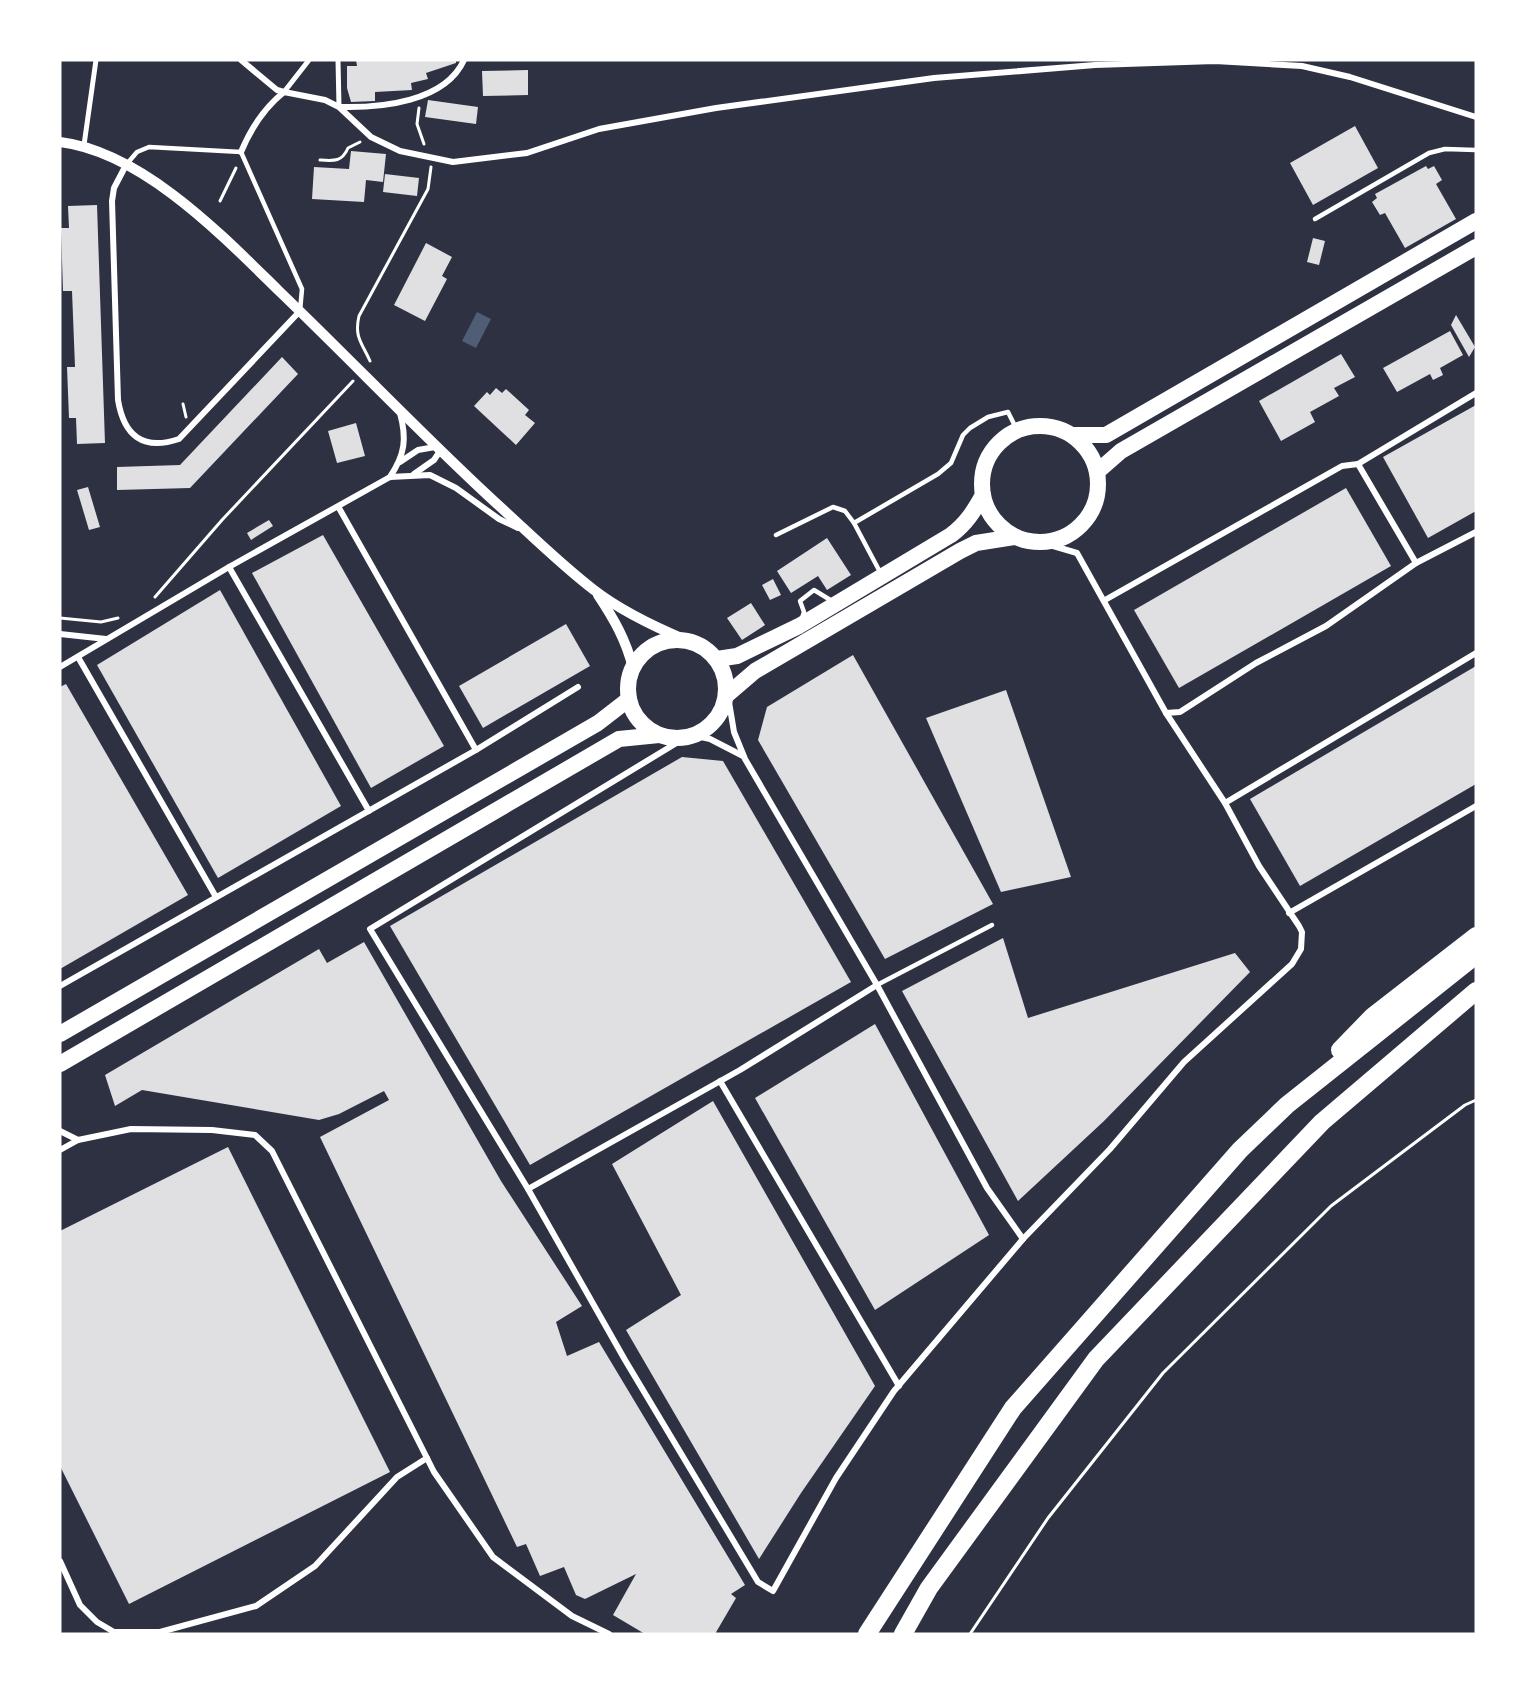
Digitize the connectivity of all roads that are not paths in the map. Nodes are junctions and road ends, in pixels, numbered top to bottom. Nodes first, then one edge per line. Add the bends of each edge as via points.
1 (96, 60) edge
2 (241, 60) edge
3 (309, 60) edge
4 (338, 60) edge
5 (464, 60) edge
6 (284, 92) junction
7 (339, 107) junction
8 (1476, 117) edge
9 (60, 142) edge
10 (84, 145) junction
11 (1476, 150) edge
12 (241, 152) junction
13 (126, 165) junction
14 (1315, 219) dead end
15 (1476, 221) edge
16 (1476, 247) edge
17 (300, 311) junction
18 (1476, 393) edge
19 (399, 410) junction
20 (1017, 430) junction
21 (1072, 435) junction
22 (437, 449) junction
23 (400, 462) junction
24 (1358, 464) junction
25 (1097, 472) junction
26 (413, 474) junction
27 (390, 477) junction
28 (983, 495) junction
29 (339, 508) junction
30 (854, 523) junction
31 (1476, 532) edge
32 (528, 533) junction
33 (776, 535) dead end
34 (1014, 537) junction
35 (1044, 543) junction
36 (1416, 563) junction
37 (229, 567) junction
38 (882, 576) junction
39 (596, 592) junction
40 (1105, 600) junction
41 (840, 602) junction
42 (800, 626) junction
43 (60, 634) edge
44 (107, 639) junction
45 (686, 640) junction
46 (1476, 653) edge
47 (78, 657) junction
48 (717, 659) junction
49 (60, 667) edge
50 (633, 668) junction
51 (578, 687) dead end
52 (727, 695) junction
53 (629, 699) junction
54 (1166, 713) junction
55 (660, 735) junction
56 (690, 736) junction
57 (476, 750) junction
58 (744, 756) junction
59 (1225, 803) junction
60 (1476, 806) edge
61 (369, 811) junction
62 (216, 897) junction
63 (1289, 912) junction
64 (992, 925) dead end
65 (1476, 936) edge
66 (1476, 955) edge
67 (877, 985) junction
68 (60, 986) edge
69 (1476, 992) edge
70 (60, 1034) edge
71 (60, 1064) edge
72 (720, 1081) junction
73 (1287, 1105) junction
74 (60, 1131) edge
75 (78, 1140) junction
76 (60, 1150) edge
77 (528, 1189) junction
78 (1023, 1239) junction
79 (899, 1386) junction
80 (427, 1458) junction
81 (60, 1561) edge
82 (609, 1634) edge
83 (867, 1634) edge
84 (903, 1634) edge

1 - 10 street
2 - 6 street
3 - 6 street
4 - 7 street
5 - 7 street via 452,80 426,93 390,105
6 - 7 street via 325,100
6 - 12 street via 268,105
7 - 8 street via 371,137 400,151 453,162 527,153 599,129 774,100 934,78 1095,65 1292,65 1350,77
9 - 10 street
10 - 13 street
11 - 14 lane via 1444,149 1429,153
12 - 13 lane via 149,147 137,152
12 - 17 lane via 302,289
13 - 17 street via 214,227
13 - 17 street via 116,182 112,201 118,400 121,421 127,430 144,442 165,444 179,439
15 - 21 highway via 1106,435
16 - 25 highway via 1121,451
17 - 19 street
18 - 24 street
19 - 22 street
19 - 23 street via 406,436
20 - 21 highway via 1052,427
20 - 28 highway via 988,457
20 - 30 lane via 1008,412 988,417 963,435 951,463 938,474
21 - 25 highway via 1089,451
22 - 23 street via 418,450
22 - 26 street via 434,460
22 - 32 street
23 - 27 street
24 - 36 street
24 - 40 street via 1342,466
25 - 35 highway via 1097,497 1087,520 1068,536
26 - 27 street
26 - 32 street via 441,480 499,519
27 - 29 street
28 - 34 highway via 993,520
28 - 38 highway via 962,528
29 - 37 street
29 - 57 street
30 - 33 lane via 845,510 833,507
30 - 38 lane
31 - 36 street
32 - 39 street
34 - 35 highway
34 - 52 highway via 976,543 960,551 755,671
35 - 40 street via 1077,553
36 - 54 street via 1326,626 1256,663 1180,712
37 - 44 street
37 - 61 street
38 - 41 highway
39 - 45 street
39 - 50 street via 617,622
40 - 54 street
41 - 42 highway
41 - 42 lane via 814,590 801,598 804,612
42 - 48 highway via 743,654
43 - 44 street
44 - 47 street
45 - 48 highway via 702,646
45 - 50 highway via 662,641 645,652
46 - 59 street
47 - 49 street
47 - 62 street
48 - 52 highway
50 - 53 highway
51 - 57 street
52 - 56 highway via 718,717
52 - 58 street via 732,725
53 - 55 highway via 640,721
53 - 70 highway via 598,723
54 - 59 street
55 - 56 highway
55 - 71 highway via 619,740
56 - 58 street via 711,739
56 - 77 street via 370,929
57 - 61 street
58 - 67 street
59 - 63 street
60 - 63 street
61 - 62 street
62 - 68 street
63 - 78 street via 1302,932 1301,949 1292,964 1184,1062 1110,1149
64 - 67 lane
65 - 73 highway via 1373,1016
66 - 73 highway
67 - 72 street
67 - 78 street via 987,1188
69 - 84 highway via 1322,1122 1096,1359 929,1588
72 - 77 street
72 - 79 street
73 - 83 highway via 1240,1150 1013,1408
74 - 75 street
75 - 76 street
75 - 80 street via 130,1129 201,1130 255,1135 273,1151
77 - 79 street via 758,1581 773,1591 836,1478
78 - 79 street
80 - 81 street via 397,1478 315,1566 256,1606 160,1632 114,1632 80,1605
80 - 82 street via 493,1557 572,1616

